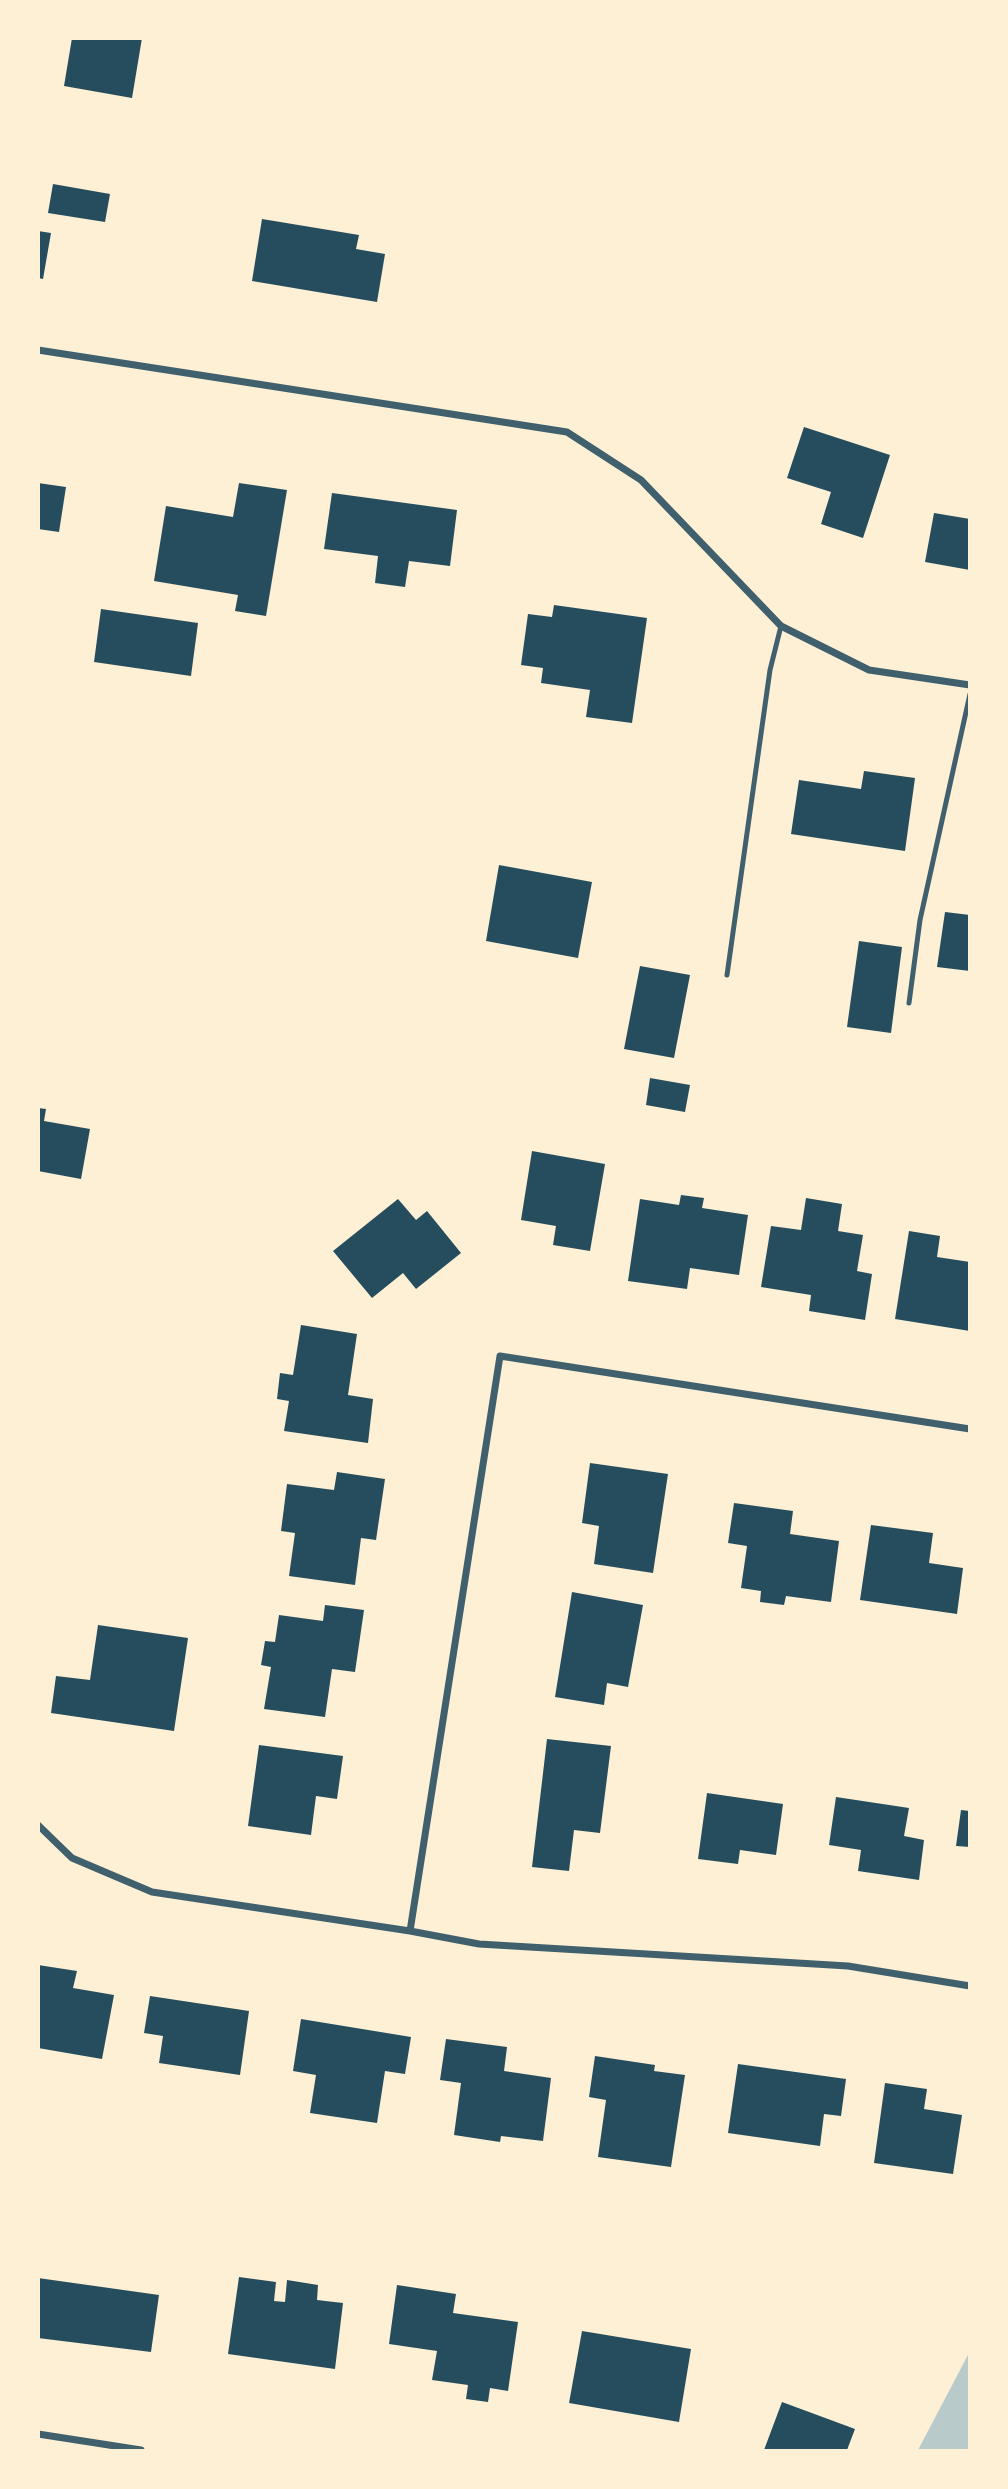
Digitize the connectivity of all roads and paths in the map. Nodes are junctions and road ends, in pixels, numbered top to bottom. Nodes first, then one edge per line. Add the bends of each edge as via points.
1 (38, 350) edge
2 (780, 626) junction
3 (970, 685) edge
4 (970, 694) edge
5 (727, 975) dead end
6 (909, 1003) dead end
7 (970, 1429) edge
8 (38, 1825) edge
9 (410, 1931) junction
10 (970, 1986) edge
11 (38, 2434) edge
12 (141, 2451) edge

1 - 2 street via 567,432 641,480
2 - 3 street via 869,670
2 - 5 lane
4 - 6 lane via 920,920
7 - 9 street via 500,1356
8 - 9 street via 72,1858 152,1892
9 - 10 street via 480,1944 848,1966
11 - 12 street

